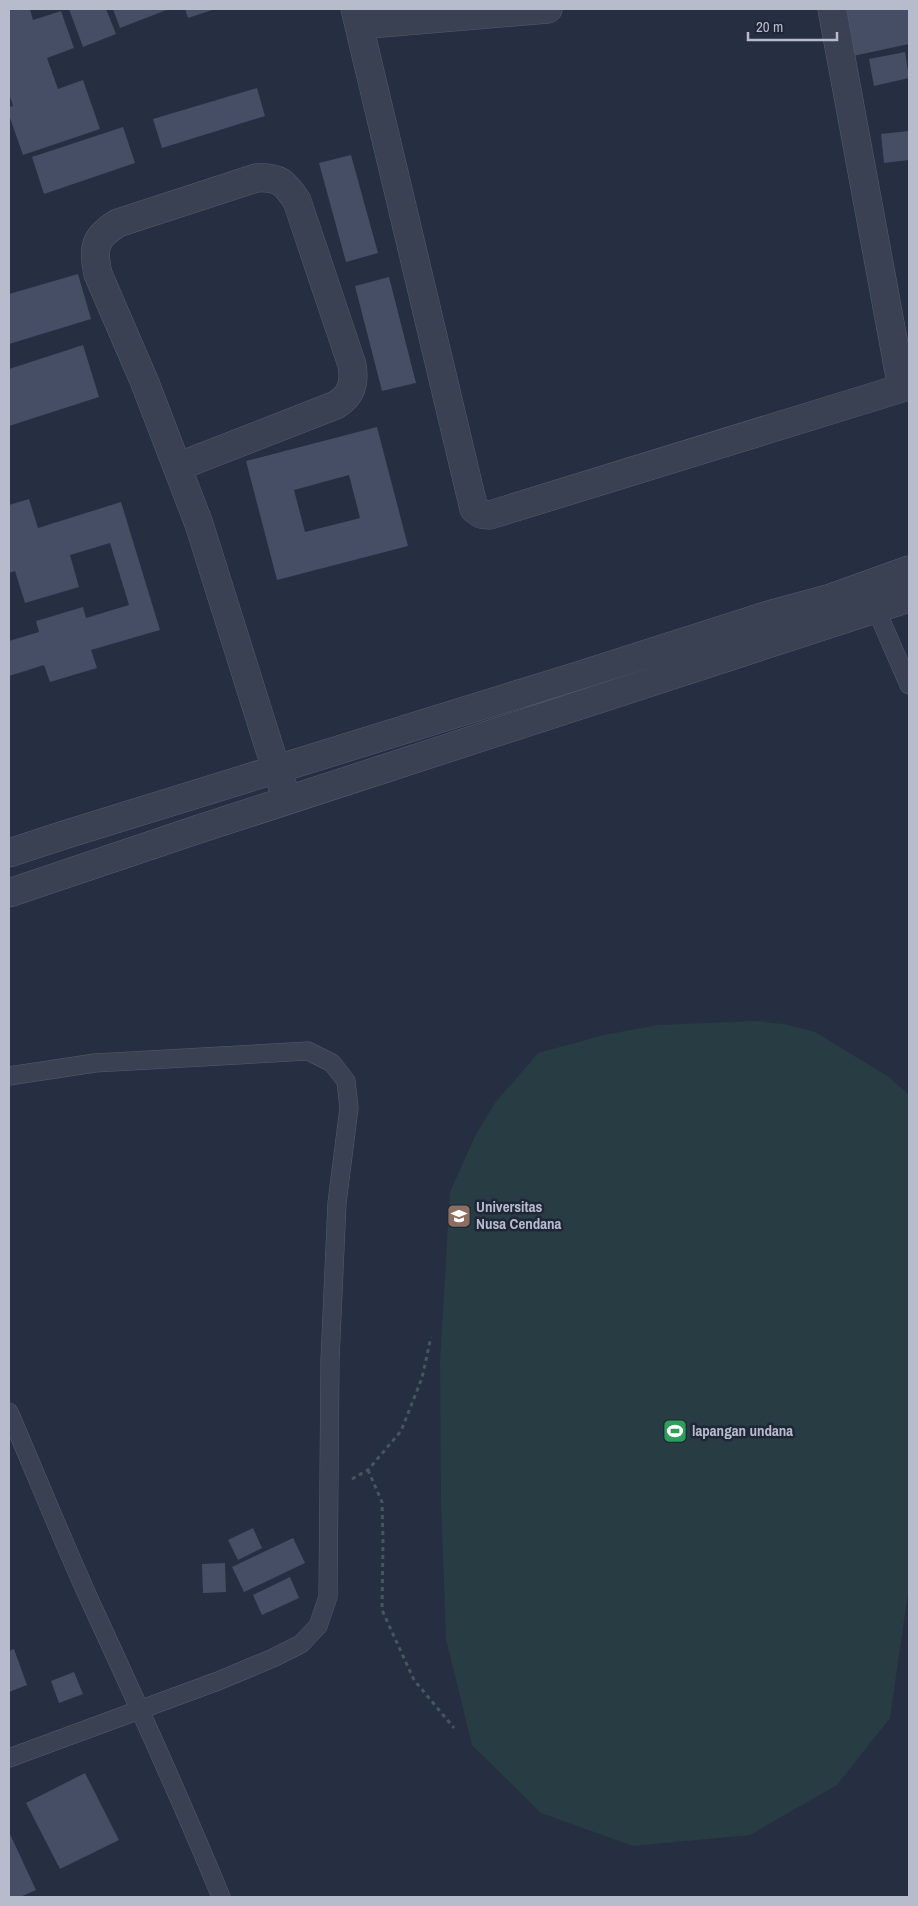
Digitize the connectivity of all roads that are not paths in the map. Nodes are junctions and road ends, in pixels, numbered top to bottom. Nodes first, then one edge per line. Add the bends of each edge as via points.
1 (548, 9) edge
2 (832, 9) edge
3 (357, 17) edge
4 (177, 467) junction
5 (900, 572) edge
6 (896, 603) edge
7 (909, 685) edge
8 (276, 769) junction
9 (288, 800) junction
10 (9, 853) edge
11 (9, 893) edge
12 (9, 1076) edge
13 (9, 1412) edge
14 (140, 1710) junction
15 (9, 1758) edge
16 (221, 1897) edge

1 - 3 street
2 - 3 street via 902,388 490,515 474,509
4 - 4 street via 336,405 351,391 354,380 352,365 297,201 278,179 256,178 118,223 106,230 96,245 98,274 146,383
4 - 8 street via 199,524
5 - 6 street
5 - 8 street via 831,598
6 - 7 lane
6 - 9 street
8 - 9 street
8 - 10 street
9 - 11 street
12 - 14 lane via 95,1063 308,1051 332,1063 346,1080 349,1108 337,1202 330,1360 328,1597 318,1626 301,1644
13 - 14 lane
14 - 15 lane
14 - 16 lane

